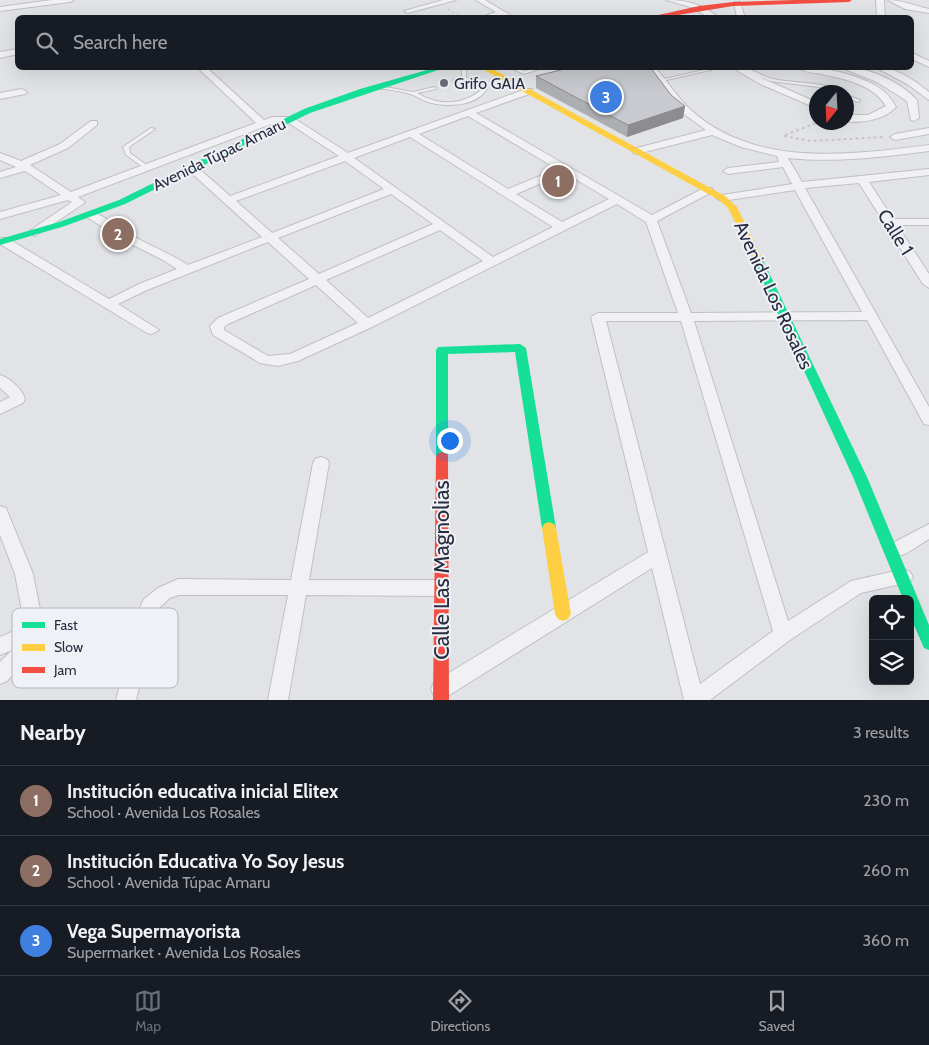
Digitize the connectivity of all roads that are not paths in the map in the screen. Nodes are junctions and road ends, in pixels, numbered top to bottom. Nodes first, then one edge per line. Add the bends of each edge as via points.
1 (70, 0) edge
2 (452, 0) edge
3 (480, 0) edge
4 (670, 0) edge
5 (849, 0) edge
6 (880, 0) edge
7 (892, 0) edge
8 (737, 4) junction
9 (700, 8) junction
10 (0, 9) edge
11 (408, 11) dead end
12 (929, 11) edge
13 (502, 13) junction
14 (494, 15) edge
15 (506, 15) edge
16 (664, 15) edge
17 (710, 15) edge
18 (740, 15) edge
19 (881, 15) edge
20 (15, 52) edge
21 (914, 53) edge
22 (0, 55) edge
23 (914, 57) edge
24 (929, 59) edge
25 (929, 64) edge
26 (204, 70) edge
27 (433, 70) edge
28 (464, 70) edge
29 (491, 70) edge
30 (519, 70) edge
31 (534, 70) edge
32 (653, 70) edge
33 (708, 70) edge
34 (741, 70) edge
35 (747, 70) edge
36 (812, 70) edge
37 (852, 70) edge
38 (885, 70) edge
39 (464, 78) junction
40 (662, 80) junction
41 (455, 81) dead end
42 (538, 82) edge
43 (811, 85) edge
44 (376, 87) junction
45 (434, 88) dead end
46 (525, 89) junction
47 (22, 92) dead end
48 (413, 93) junction
49 (0, 96) edge
50 (929, 98) edge
51 (854, 99) edge
52 (858, 101) dead end
53 (809, 102) edge
54 (469, 114) junction
55 (914, 118) dead end
56 (288, 120) junction
57 (854, 120) edge
58 (94, 123) dead end
59 (264, 124) junction
60 (154, 129) dead end
61 (714, 131) junction
62 (929, 131) edge
63 (412, 134) junction
64 (895, 137) road end
65 (929, 148) edge
66 (637, 151) junction
67 (0, 156) edge
68 (348, 158) junction
69 (783, 160) junction
70 (23, 166) junction
71 (148, 168) junction
72 (192, 168) junction
73 (565, 169) junction
74 (728, 171) dead end
75 (929, 172) edge
76 (0, 175) edge
77 (862, 179) junction
78 (797, 186) junction
79 (392, 190) junction
80 (708, 190) junction
81 (508, 193) junction
82 (722, 198) junction
83 (75, 199) junction
84 (618, 199) junction
85 (228, 200) junction
86 (95, 213) junction
87 (0, 216) edge
88 (651, 220) junction
89 (890, 222) junction
90 (929, 222) edge
91 (441, 224) junction
92 (562, 227) junction
93 (33, 233) junction
94 (270, 238) junction
95 (1, 241) edge
96 (492, 262) junction
97 (187, 270) junction
98 (316, 279) junction
99 (929, 284) edge
100 (109, 304) junction
101 (785, 316) junction
102 (870, 316) junction
103 (686, 317) junction
104 (367, 324) junction
105 (152, 330) dead end
106 (0, 380) edge
107 (0, 409) edge
108 (929, 420) edge
109 (321, 463) dead end
110 (0, 513) edge
111 (929, 531) edge
112 (892, 551) junction
113 (658, 555) junction
114 (904, 577) junction
115 (298, 587) junction
116 (441, 588) junction
117 (31, 608) edge
118 (149, 608) edge
119 (563, 614) junction
120 (783, 634) junction
121 (12, 641) edge
122 (929, 643) edge
123 (0, 646) edge
124 (12, 663) edge
125 (0, 675) edge
126 (441, 694) edge
127 (278, 700) edge
128 (694, 700) edge

1 - 10 street
2 - 11 street
3 - 13 street
4 - 9 street
5 - 8 main road
6 - 19 street
7 - 12 street
8 - 9 main road
8 - 18 street
9 - 16 main road
9 - 17 street
13 - 14 street
13 - 15 street
20 - 22 street
21 - 24 street
23 - 25 street
26 - 59 street
27 - 44 main road, Avenida Túpac Amaru
28 - 39 lane
29 - 46 main road, Avenida Los Rosales
30 - 31 lane via 524,73
32 - 40 street
33 - 40 lane
34 - 53 street
35 - 43 lane via 770,80
36 - 57 street via 859,81 889,102 891,107 885,112
37 - 55 street via 869,74 903,93 912,100
38 - 50 street via 910,82
39 - 41 lane
39 - 48 lane via 485,89 479,95 448,105 422,99
40 - 61 street via 689,114
42 - 46 street
44 - 48 lane
44 - 56 main road, Avenida Túpac Amaru
45 - 48 lane
46 - 54 street
46 - 66 main road, Avenida Los Rosales
47 - 49 street
51 - 52 lane
54 - 63 street
54 - 73 street
56 - 59 street
56 - 68 street
56 - 72 main road, Avenida Túpac Amaru
58 - 70 street via 64,146
59 - 71 street
60 - 71 lane via 126,147 128,154
61 - 66 street
61 - 69 street
62 - 64 street
63 - 68 street
63 - 81 street
65 - 69 street
66 - 80 main road, Avenida Los Rosales
67 - 70 street
68 - 79 street
68 - 85 street
69 - 74 street
69 - 78 street
70 - 76 street
70 - 83 street
71 - 83 street
72 - 85 street
72 - 86 main road, Avenida Túpac Amaru
73 - 81 street
73 - 84 street
75 - 77 street
77 - 78 street
77 - 89 street, Calle 1
78 - 82 street
78 - 102 street
79 - 91 street
79 - 94 street
80 - 82 main road, Avenida Los Rosales
80 - 88 street
81 - 92 street
82 - 101 main road, Avenida Los Rosales via 732,207
83 - 86 street
83 - 87 street
83 - 93 street
84 - 88 street
84 - 92 street
85 - 94 street
86 - 93 main road, Avenida Túpac Amaru
86 - 97 street via 125,237
88 - 103 street
89 - 90 street
89 - 99 street, Calle 1
91 - 96 street
91 - 98 street
92 - 96 street
93 - 95 main road, Avenida Túpac Amaru
94 - 97 street
94 - 98 street
95 - 100 street
96 - 104 street
97 - 100 street
98 - 104 street
98 - 104 street via 223,321 217,326 218,332 265,360 278,361 316,349
100 - 105 street
101 - 102 street
101 - 103 street
101 - 112 main road, Avenida Los Rosales
102 - 108 street
103 - 113 street via 598,317
103 - 120 street
106 - 107 street via 18,398
109 - 115 street
110 - 117 street via 24,574
111 - 112 street
112 - 114 main road, Avenida Los Rosales
113 - 119 street
113 - 128 street
114 - 120 street via 857,586
114 - 122 main road, Avenida Los Rosales
115 - 116 street
115 - 118 street via 178,587 164,593
115 - 127 street
116 - 119 main road, Calle Las Magnolias via 442,350 520,348
116 - 126 main road, Calle Las Magnolias
119 - 126 street
120 - 128 street
121 - 123 street
124 - 125 street

